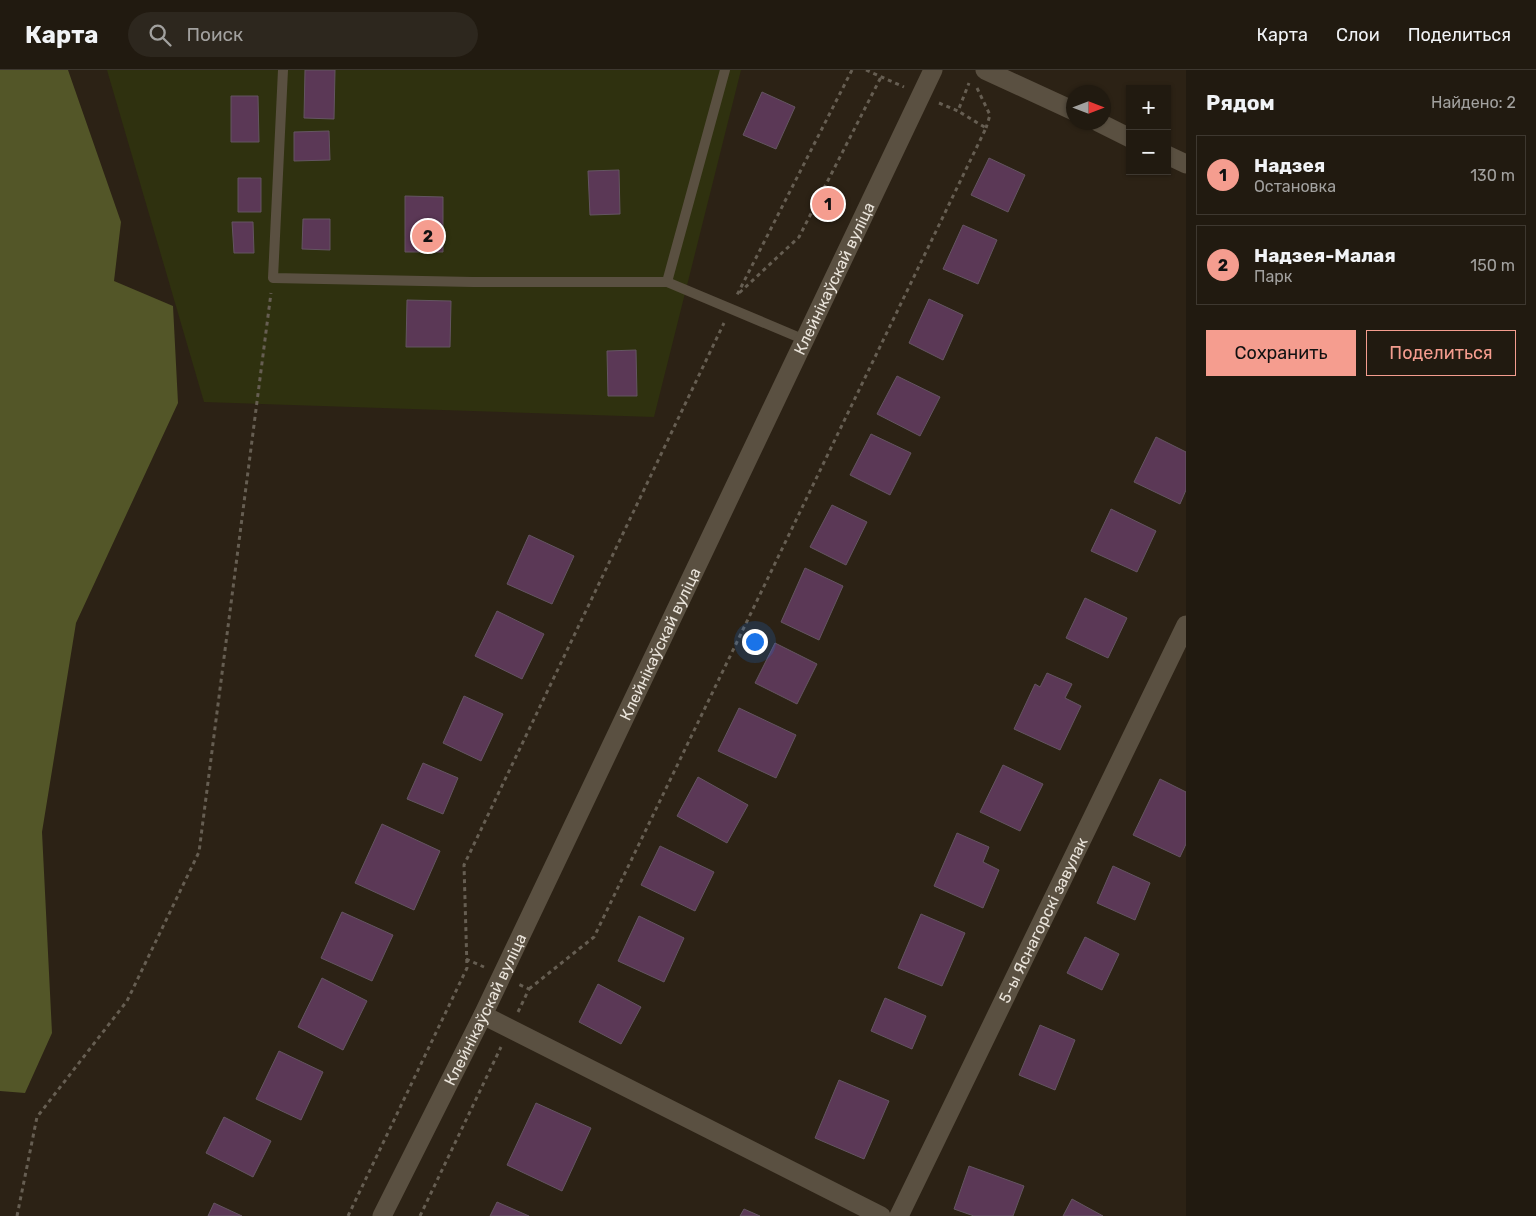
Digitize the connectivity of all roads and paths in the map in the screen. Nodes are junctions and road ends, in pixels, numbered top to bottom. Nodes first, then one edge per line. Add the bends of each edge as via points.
1 (283, 70) edge
2 (725, 70) edge
3 (852, 70) edge
4 (933, 70) edge
5 (978, 73) edge
6 (882, 77) dead end
7 (1066, 108) edge
8 (958, 111) dead end
9 (986, 128) junction
10 (1111, 128) edge
11 (1126, 136) edge
12 (1171, 157) edge
13 (1186, 164) edge
14 (273, 278) junction
15 (667, 282) junction
16 (737, 295) junction
17 (731, 309) junction
18 (806, 340) junction
19 (1186, 625) edge
20 (466, 959) junction
21 (502, 976) junction
22 (529, 990) junction
23 (483, 1015) junction
24 (510, 1029) junction
25 (17, 1216) edge
26 (348, 1216) edge
27 (382, 1216) edge
28 (420, 1216) edge
29 (881, 1216) edge
30 (899, 1216) edge

1 - 14 lane
2 - 15 lane
3 - 16 path
4 - 18 street, Клейнікаўскай вуліца
5 - 7 street
5 - 9 path via 990,115
6 - 16 path via 800,237
8 - 9 path
9 - 22 path via 594,937
10 - 11 street
12 - 13 street
14 - 15 lane
14 - 25 path via 199,852 127,1001 37,1117
15 - 17 lane
16 - 17 path
17 - 18 lane
17 - 20 path via 464,865
18 - 21 street, Клейнікаўскай вуліца
19 - 30 street, 5-ы Яснагорскі завулак
20 - 21 path
20 - 26 path via 466,968
21 - 22 path
21 - 23 street, Клейнікаўскай вуліца
22 - 24 path
23 - 24 street
23 - 27 street, Клейнікаўскай вуліца
24 - 28 path
24 - 29 street

